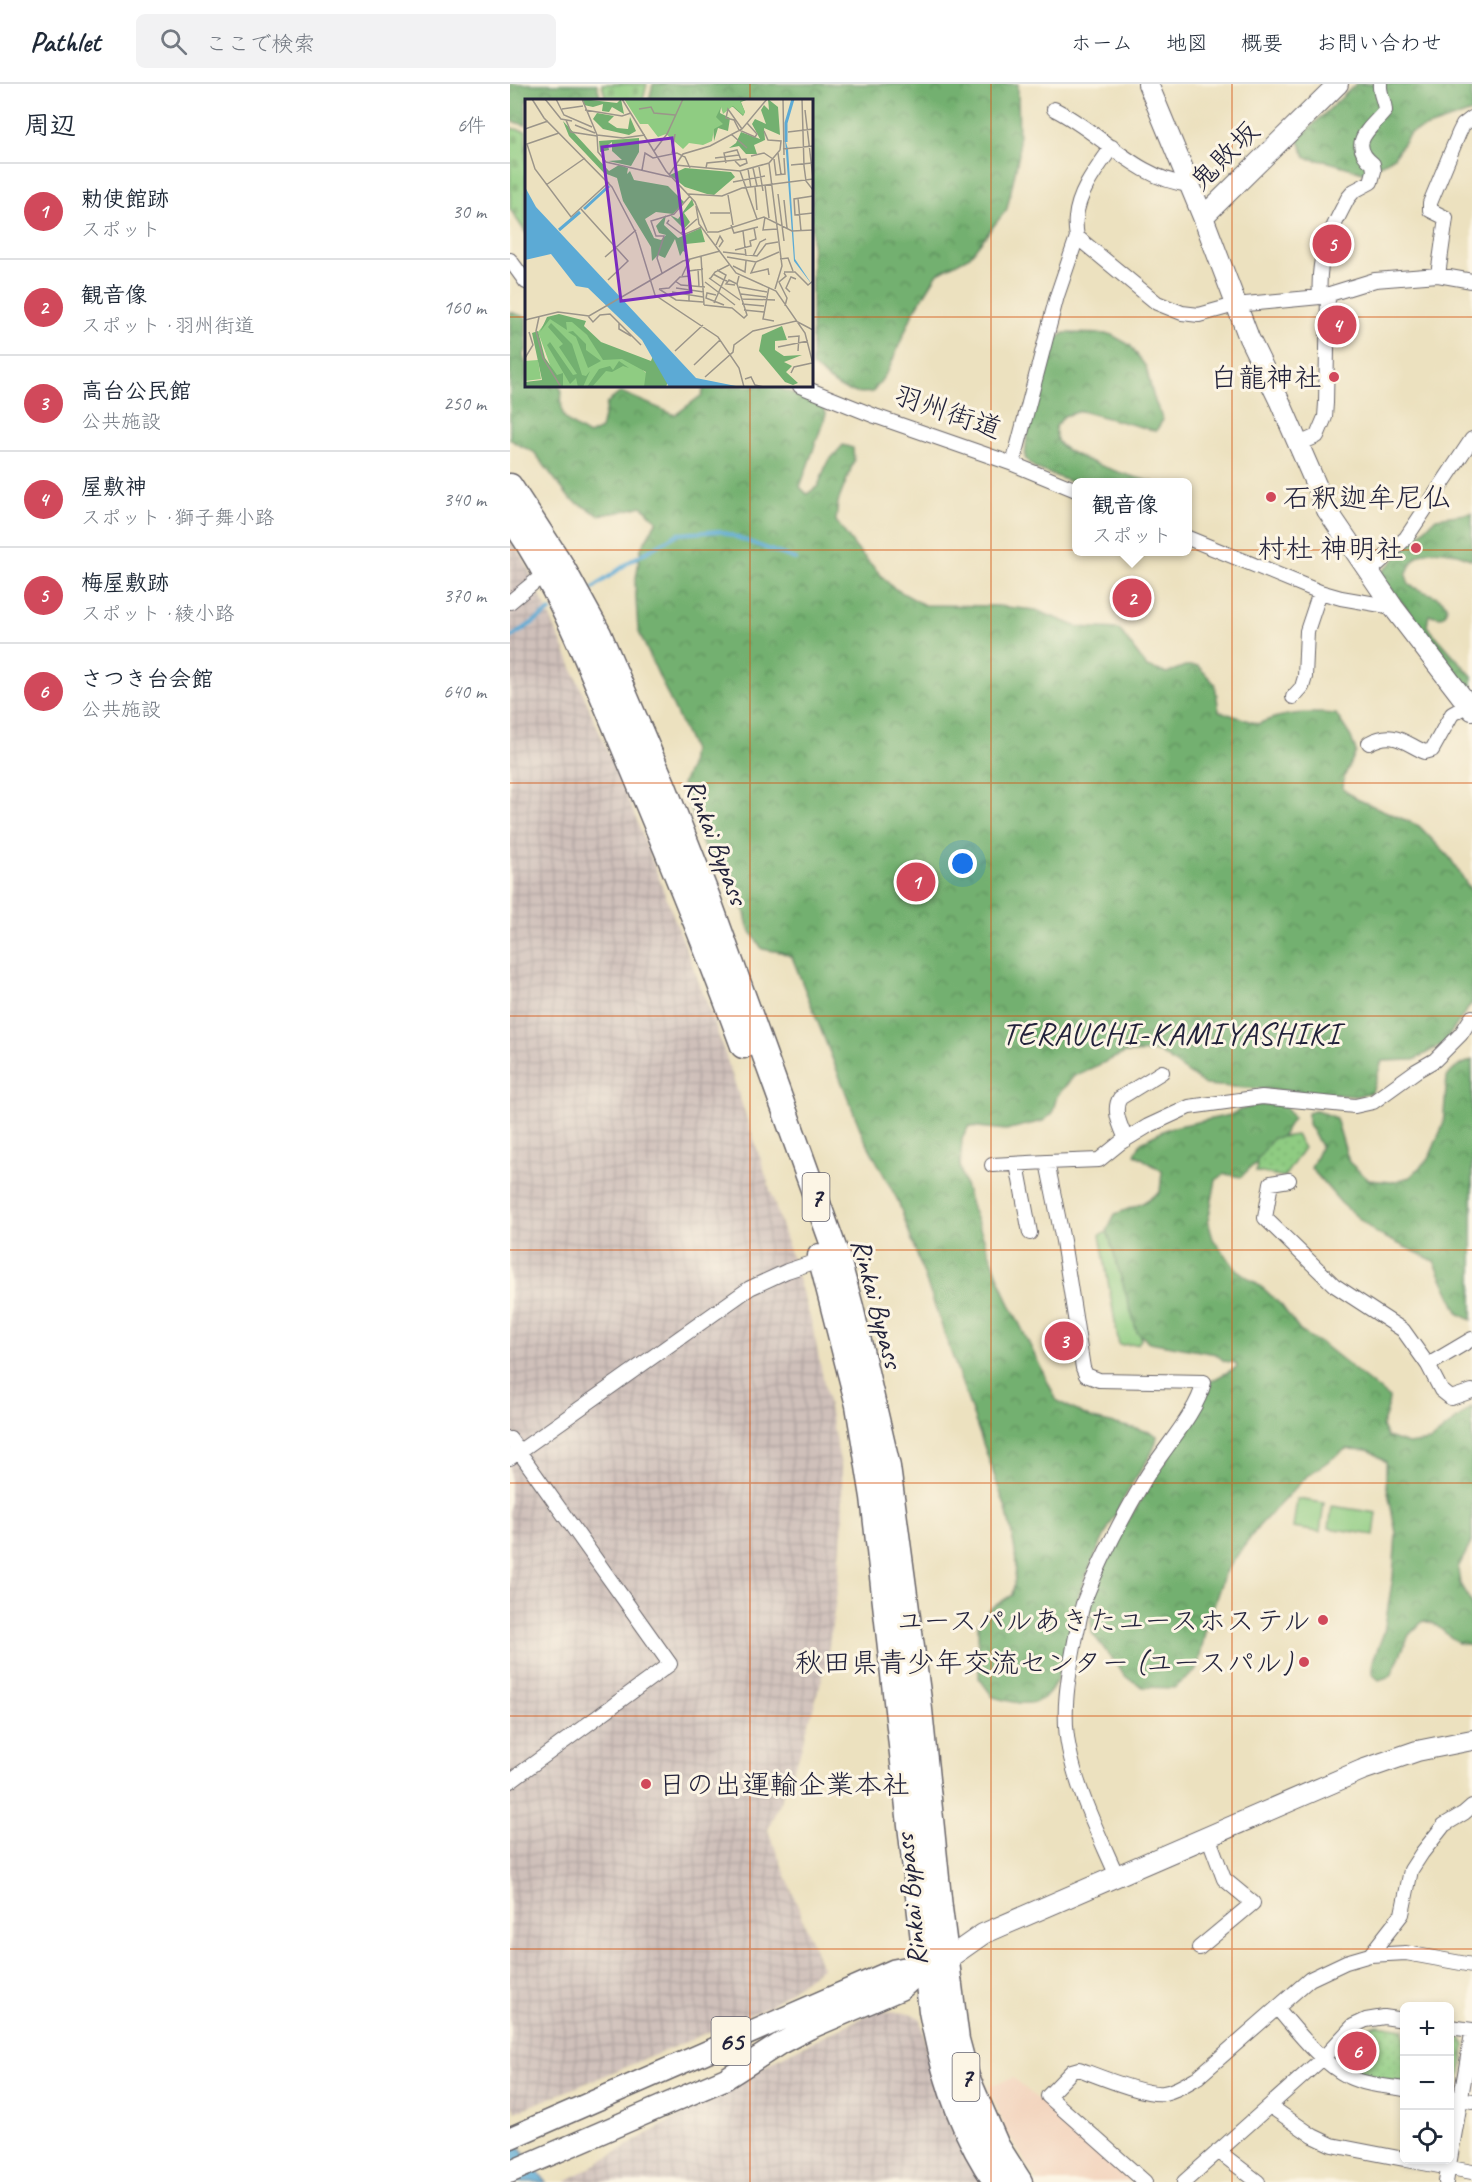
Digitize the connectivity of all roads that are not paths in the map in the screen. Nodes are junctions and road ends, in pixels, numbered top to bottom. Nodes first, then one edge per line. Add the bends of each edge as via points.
1 (1338, 84) edge
2 (1380, 84) edge
3 (1153, 86) edge
4 (1054, 109) dead end
5 (1472, 118) edge
6 (1112, 147) junction
7 (1190, 186) junction
8 (1203, 217) junction
9 (1077, 237) junction
10 (510, 261) edge
11 (1438, 275) junction
12 (525, 281) edge
13 (1472, 281) edge
14 (1324, 295) junction
15 (1235, 305) junction
16 (803, 387) edge
17 (1299, 444) junction
18 (1470, 445) edge
19 (1013, 464) junction
20 (510, 486) edge
21 (1072, 488) edge
22 (510, 516) edge
23 (1192, 540) edge
24 (553, 568) junction
25 (1370, 571) junction
26 (1320, 592) junction
27 (510, 602) edge
28 (1393, 607) junction
29 (1293, 697) dead end
30 (1470, 708) edge
31 (1369, 743) dead end
32 (1472, 1017) edge
33 (1162, 1072) dead end
34 (1126, 1139) junction
35 (1047, 1162) junction
36 (1017, 1164) junction
37 (992, 1165) dead end
38 (1289, 1179) dead end
39 (1030, 1233) dead end
40 (829, 1258) junction
41 (1472, 1339) edge
42 (1428, 1365) junction
43 (1472, 1390) edge
44 (510, 1438) edge
45 (514, 1455) edge
46 (1472, 1740) edge
47 (510, 1781) edge
48 (1472, 1806) edge
49 (1208, 1836) junction
50 (1117, 1876) junction
51 (1200, 1948) dead end
52 (1370, 1955) junction
53 (936, 1962) junction
54 (1472, 1965) edge
55 (1277, 2008) junction
56 (1400, 2019) edge
57 (1454, 2028) edge
58 (1472, 2032) edge
59 (1323, 2058) junction
60 (1400, 2088) edge
61 (1461, 2099) edge
62 (1270, 2106) junction
63 (510, 2138) edge
64 (1218, 2151) junction
65 (1400, 2158) edge
66 (1429, 2164) edge
67 (1448, 2168) junction
68 (510, 2172) edge
69 (1472, 2172) edge
70 (996, 2182) edge
71 (1020, 2182) edge
72 (1145, 2182) edge
73 (1184, 2182) edge
74 (1258, 2182) edge
75 (1446, 2182) edge

1 - 8 street, 鬼敗坂
2 - 14 street via 1385,111 1363,135 1361,148 1374,171 1371,182 1348,198 1323,249 1318,275
3 - 7 street
4 - 6 street
5 - 11 street via 1459,133 1430,203 1430,210 1446,219
6 - 7 street via 1139,169 1174,184
6 - 9 street via 1080,200
7 - 8 street
8 - 15 street
9 - 15 street via 1157,303 1199,315
9 - 19 street via 1057,296
10 - 12 street
11 - 13 street
11 - 14 street via 1375,280
14 - 15 street
14 - 17 street via 1325,417 1317,436
15 - 17 street
16 - 19 street, 羽州街道
17 - 25 street via 1327,510
18 - 25 street via 1406,538
19 - 21 street, 羽州街道
20 - 24 highway, Rinkai Bypass / 7
22 - 24 highway, Rinkai Bypass / 7
23 - 26 street
24 - 27 street
24 - 40 highway, Rinkai Bypass / 7 via 599,634 663,784 708,898
25 - 28 street
26 - 28 street
26 - 29 street via 1307,631 1305,677
28 - 30 street
30 - 31 street via 1452,714 1432,750 1425,752 1388,736
32 - 34 street via 1435,1060 1373,1102 1355,1106 1262,1097 1229,1100 1189,1107
33 - 34 street via 1117,1102
34 - 35 street via 1099,1160
35 - 36 street
35 - 50 street via 1086,1375 1099,1380 1204,1382 1202,1392 1114,1533 1083,1603 1070,1668 1066,1700 1068,1747 1079,1785
36 - 37 street
36 - 39 street
38 - 42 street via 1271,1183 1265,1218 1334,1285 1403,1330
40 - 45 street via 750,1288
40 - 53 highway, Rinkai Bypass / 7 via 852,1307 888,1467 919,1700
41 - 42 street
42 - 43 street via 1441,1390 1451,1398
44 - 45 street
45 - 47 street via 670,1664
46 - 49 street via 1417,1751 1362,1770
48 - 52 street via 1444,1825 1422,1853 1411,1870 1402,1914
49 - 50 street
49 - 51 street via 1224,1879 1253,1903
50 - 53 street via 983,1934
52 - 54 street via 1407,1953
52 - 55 street via 1310,1979
53 - 63 main road, 65 via 894,1970
53 - 68 main road, 65 via 901,1989 810,2028 725,2079
53 - 70 highway, Rinkai Bypass / 7 via 931,2011 939,2054 980,2160
53 - 71 highway, Rinkai Bypass / 7 via 967,2077 997,2146
55 - 59 street
55 - 72 street via 1198,2078 1179,2088 1163,2094 1079,2069 1072,2070 1048,2096
56 - 59 street via 1384,2017 1353,2026
57 - 58 street
58 - 61 street
59 - 60 street via 1349,2077
59 - 62 street
61 - 67 street
62 - 64 street
62 - 65 street via 1332,2145
64 - 73 street
64 - 74 street
66 - 67 street
67 - 69 street
67 - 75 street

